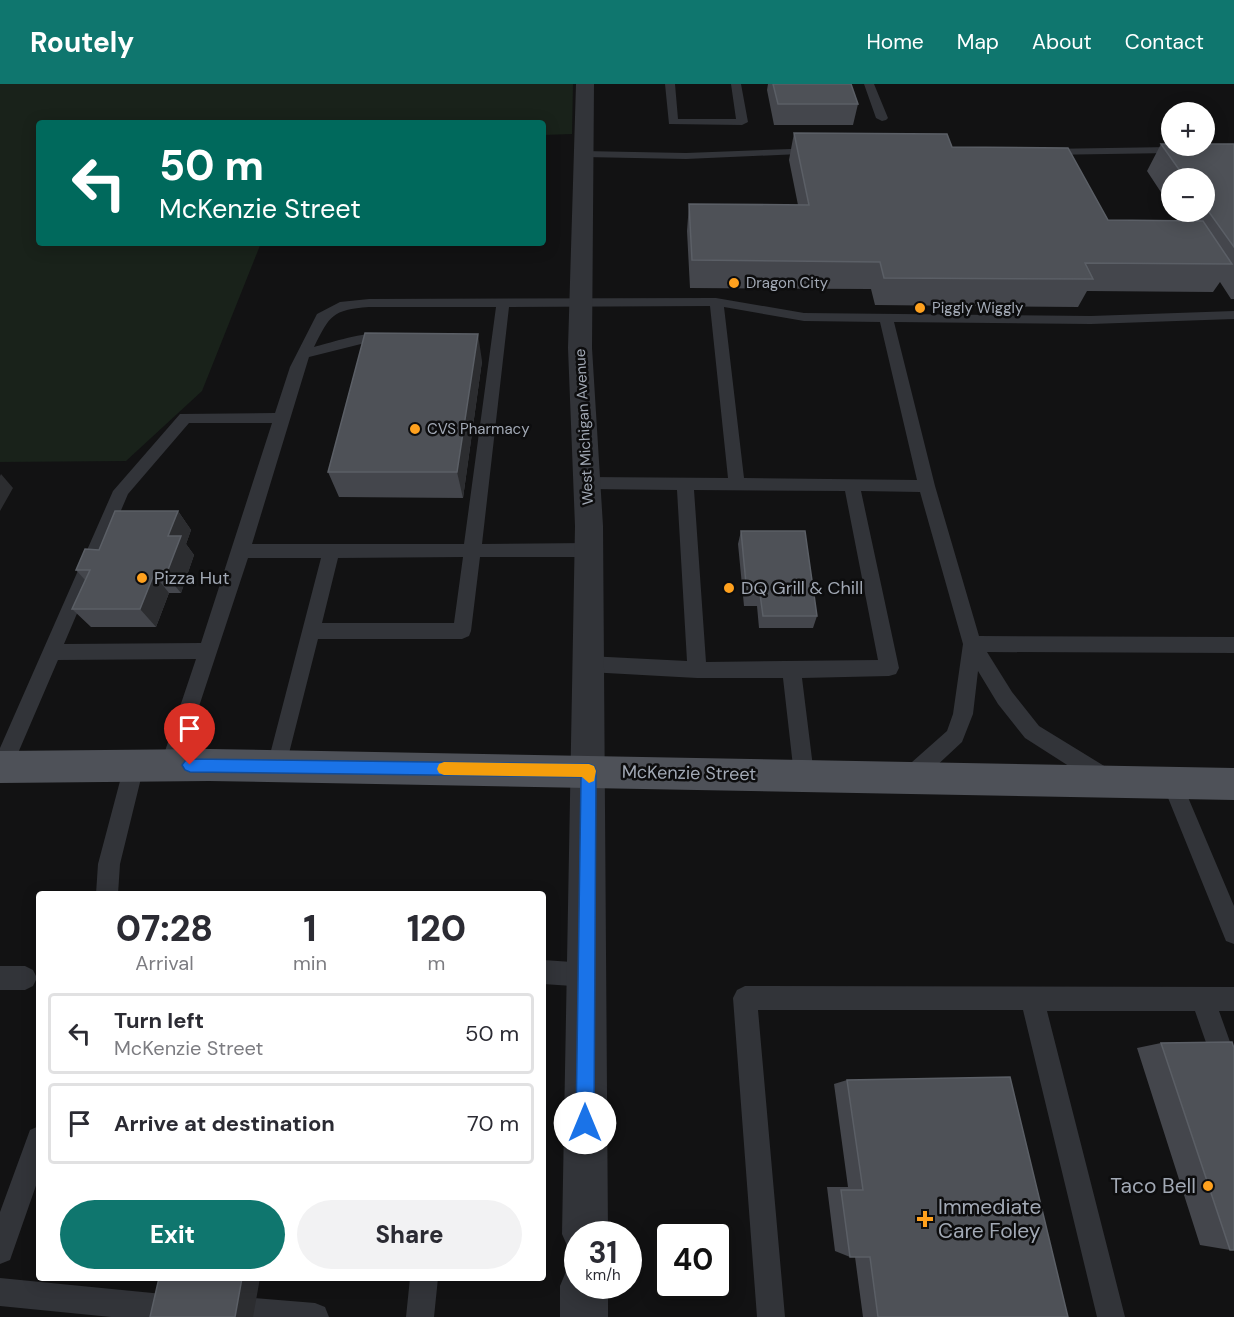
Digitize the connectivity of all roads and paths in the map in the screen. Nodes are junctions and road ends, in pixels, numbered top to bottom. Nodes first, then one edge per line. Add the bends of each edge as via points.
1 (585, 84) edge
2 (670, 84) edge
3 (736, 84) edge
4 (869, 84) edge
5 (882, 118) dead end
6 (1234, 149) edge
7 (836, 151) edge
8 (1028, 152) edge
9 (583, 154) junction
10 (716, 302) junction
11 (502, 303) junction
12 (580, 303) junction
13 (1234, 315) edge
14 (886, 318) junction
15 (407, 337) edge
16 (304, 354) junction
17 (282, 418) junction
18 (586, 483) junction
19 (685, 484) junction
20 (737, 485) junction
21 (927, 486) junction
22 (852, 487) junction
23 (589, 549) junction
24 (472, 550) junction
25 (241, 551) junction
26 (331, 551) junction
27 (310, 631) junction
28 (972, 644) junction
29 (1234, 645) edge
30 (208, 651) junction
31 (52, 652) junction
32 (588, 664) junction
33 (697, 670) junction
34 (792, 670) junction
35 (134, 766) junction
36 (170, 766) junction
37 (277, 766) junction
38 (1, 767) edge
39 (589, 771) junction
40 (804, 775) junction
41 (910, 777) junction
42 (1111, 782) junction
43 (1172, 783) junction
44 (1234, 784) edge
45 (107, 891) edge
46 (1234, 933) edge
47 (546, 972) edge
48 (587, 975) junction
49 (0, 978) edge
50 (25, 978) dead end
51 (1032, 998) junction
52 (1203, 999) junction
53 (1234, 999) edge
54 (1234, 1088) edge
55 (36, 1148) edge
56 (585, 1221) edge
57 (0, 1250) edge
58 (424, 1281) edge
59 (0, 1292) edge
60 (584, 1299) edge
61 (173, 1309) edge
62 (254, 1312) dead end
63 (315, 1317) edge
64 (420, 1317) edge
65 (584, 1317) edge
66 (771, 1317) edge
67 (1111, 1317) edge

1 - 9 street, West Michigan Avenue
2 - 3 lane via 673,122 742,122
4 - 5 lane
6 - 8 lane
7 - 9 lane via 686,156
9 - 12 street, West Michigan Avenue
10 - 12 lane
10 - 14 lane via 804,317
10 - 20 lane
11 - 12 lane
11 - 16 lane via 345,305 322,317
11 - 24 lane via 493,336
12 - 18 street, West Michigan Avenue
13 - 14 lane via 1090,320
14 - 21 lane
15 - 16 lane via 369,338
16 - 17 lane
17 - 25 lane
17 - 31 lane via 185,418 121,491
18 - 19 lane
18 - 23 street, West Michigan Avenue
19 - 20 lane
19 - 33 lane
20 - 22 lane
21 - 22 lane
21 - 28 lane
22 - 34 lane via 889,668
23 - 24 lane
23 - 32 street, West Michigan Avenue
24 - 26 lane
24 - 27 lane via 462,631
25 - 26 lane
25 - 30 lane
26 - 27 lane
27 - 37 lane
28 - 29 lane
28 - 41 lane via 963,714 955,736
28 - 42 lane via 1005,698 1032,732
30 - 31 lane
30 - 36 lane
31 - 38 lane
32 - 33 lane
32 - 39 street, West Michigan Avenue
33 - 34 lane
34 - 40 lane
35 - 36 main road, McKenzie Street
35 - 38 main road, McKenzie Street
35 - 45 lane via 109,864
36 - 37 main road, McKenzie Street
37 - 39 main road, McKenzie Street
39 - 40 main road, McKenzie Street
39 - 48 street, West Michigan Avenue
40 - 41 main road, McKenzie Street
41 - 42 main road, McKenzie Street
42 - 43 main road, McKenzie Street
43 - 44 main road, McKenzie Street
43 - 46 lane
47 - 48 lane
48 - 56 street, West Michigan Avenue
49 - 50 lane
51 - 52 lane
51 - 66 lane via 745,998
51 - 67 lane
52 - 53 lane
52 - 54 lane
55 - 57 lane
58 - 64 lane
59 - 61 lane
60 - 65 street
62 - 63 lane

